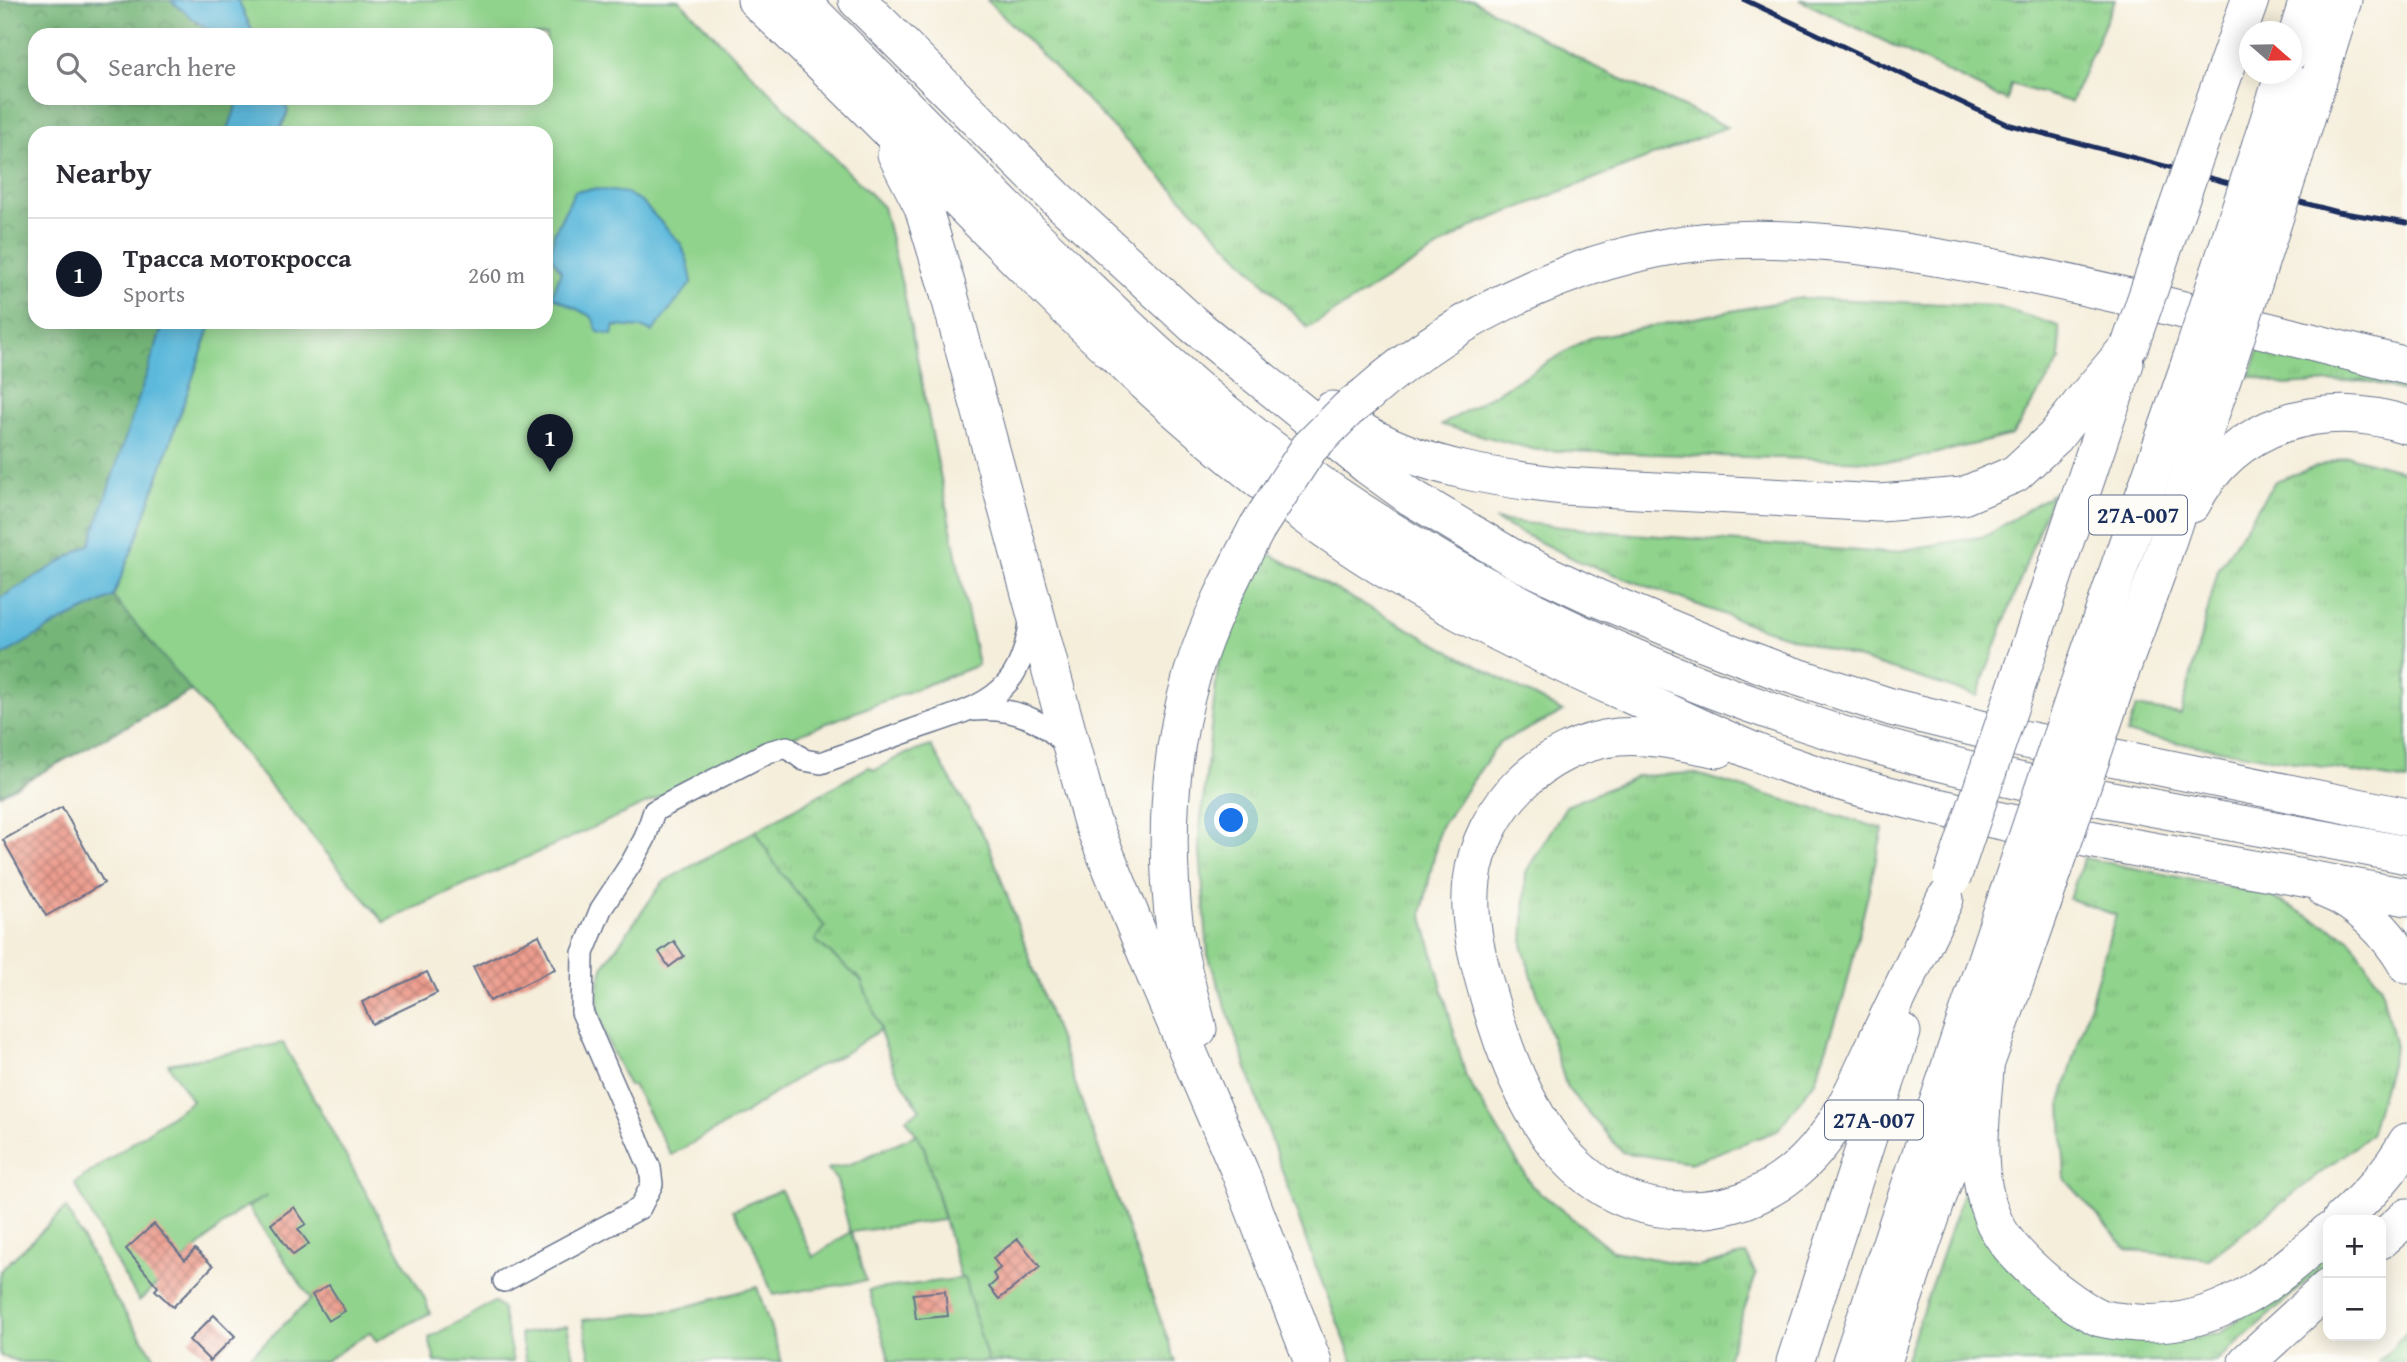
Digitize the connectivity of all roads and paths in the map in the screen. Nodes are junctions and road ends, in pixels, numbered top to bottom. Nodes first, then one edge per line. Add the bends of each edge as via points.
1 (756, 0) edge
2 (800, 0) edge
3 (857, 0) edge
4 (2250, 0) edge
5 (2308, 0) edge
6 (2343, 0) edge
7 (2301, 21) edge
8 (2283, 84) edge
9 (875, 117) junction
10 (2278, 149) junction
11 (1194, 325) junction
12 (2130, 345) junction
13 (2407, 366) edge
14 (2407, 425) edge
15 (2158, 572) junction
16 (1032, 607) junction
17 (2101, 675) junction
18 (964, 710) junction
19 (1073, 755) junction
20 (1766, 757) junction
21 (2389, 807) edge
22 (2407, 817) edge
23 (2407, 855) edge
24 (2276, 872) junction
25 (1948, 889) junction
26 (2407, 897) edge
27 (2025, 900) junction
28 (2407, 965) edge
29 (1985, 1070) junction
30 (2407, 1142) edge
31 (1229, 1145) junction
32 (2346, 1215) edge
33 (2407, 1217) edge
34 (2323, 1236) edge
35 (2386, 1236) edge
36 (504, 1281) dead end
37 (2323, 1293) edge
38 (1313, 1362) edge
39 (1795, 1362) edge
40 (1851, 1362) edge
41 (1883, 1362) edge
42 (2247, 1362) edge

1 - 9 highway
2 - 23 highway via 1019,222 1171,366 1245,429 1382,524 1491,588 1649,664 1891,748 2028,783
3 - 11 highway via 1056,198
4 - 12 highway, 27А-007, bridge
5 - 7 highway
6 - 10 highway
8 - 10 highway, 27А-007
9 - 16 highway via 923,206
9 - 20 highway via 1062,304 1185,417 1310,518 1499,633
10 - 15 highway, bridge via 2226,368
10 - 17 highway, 27А-007, bridge via 2191,360
11 - 12 highway via 1256,357 1367,435 1435,463 1563,486 1880,503 1963,496 2015,474 2055,437
11 - 21 highway via 1367,466 1451,523 1516,560 1703,642 1904,710 2017,738
12 - 25 highway, 27А-007, bridge
13 - 31 highway, bridge via 2054,279 1877,246 1810,239 1727,240 1649,251 1528,291 1447,335 1366,394 1308,448 1257,528 1223,596 1192,675 1171,788 1171,890 1181,959
14 - 15 highway via 2371,416 2314,415 2264,432 2233,452 2203,482
15 - 17 highway
16 - 18 street via 1026,639 1009,681 990,698
16 - 19 highway
17 - 27 highway, bridge
18 - 19 street via 992,708 1030,718 1054,732
18 - 36 street via 821,764 804,760 787,747 768,752 654,811 645,838 601,909 583,953 582,1012 650,1168 652,1184 640,1208
19 - 31 highway via 1091,819
20 - 24 highway via 1910,800
20 - 25 highway via 1657,739 1618,737 1590,743 1530,774 1492,822 1472,879 1471,907 1473,936 1499,1032 1529,1105 1557,1146 1595,1182 1647,1207 1706,1210 1761,1195 1795,1172 1830,1133
21 - 22 highway
24 - 26 highway
24 - 28 highway via 2337,894 2372,920
25 - 39 highway, 27А-007
27 - 29 highway
27 - 40 highway, 27А-007
29 - 34 highway via 1978,1156 1993,1219 2034,1272 2101,1318 2154,1324 2212,1313 2264,1285
29 - 41 highway via 1916,1254
30 - 32 highway via 2379,1184
31 - 38 highway
33 - 35 highway
37 - 42 highway

